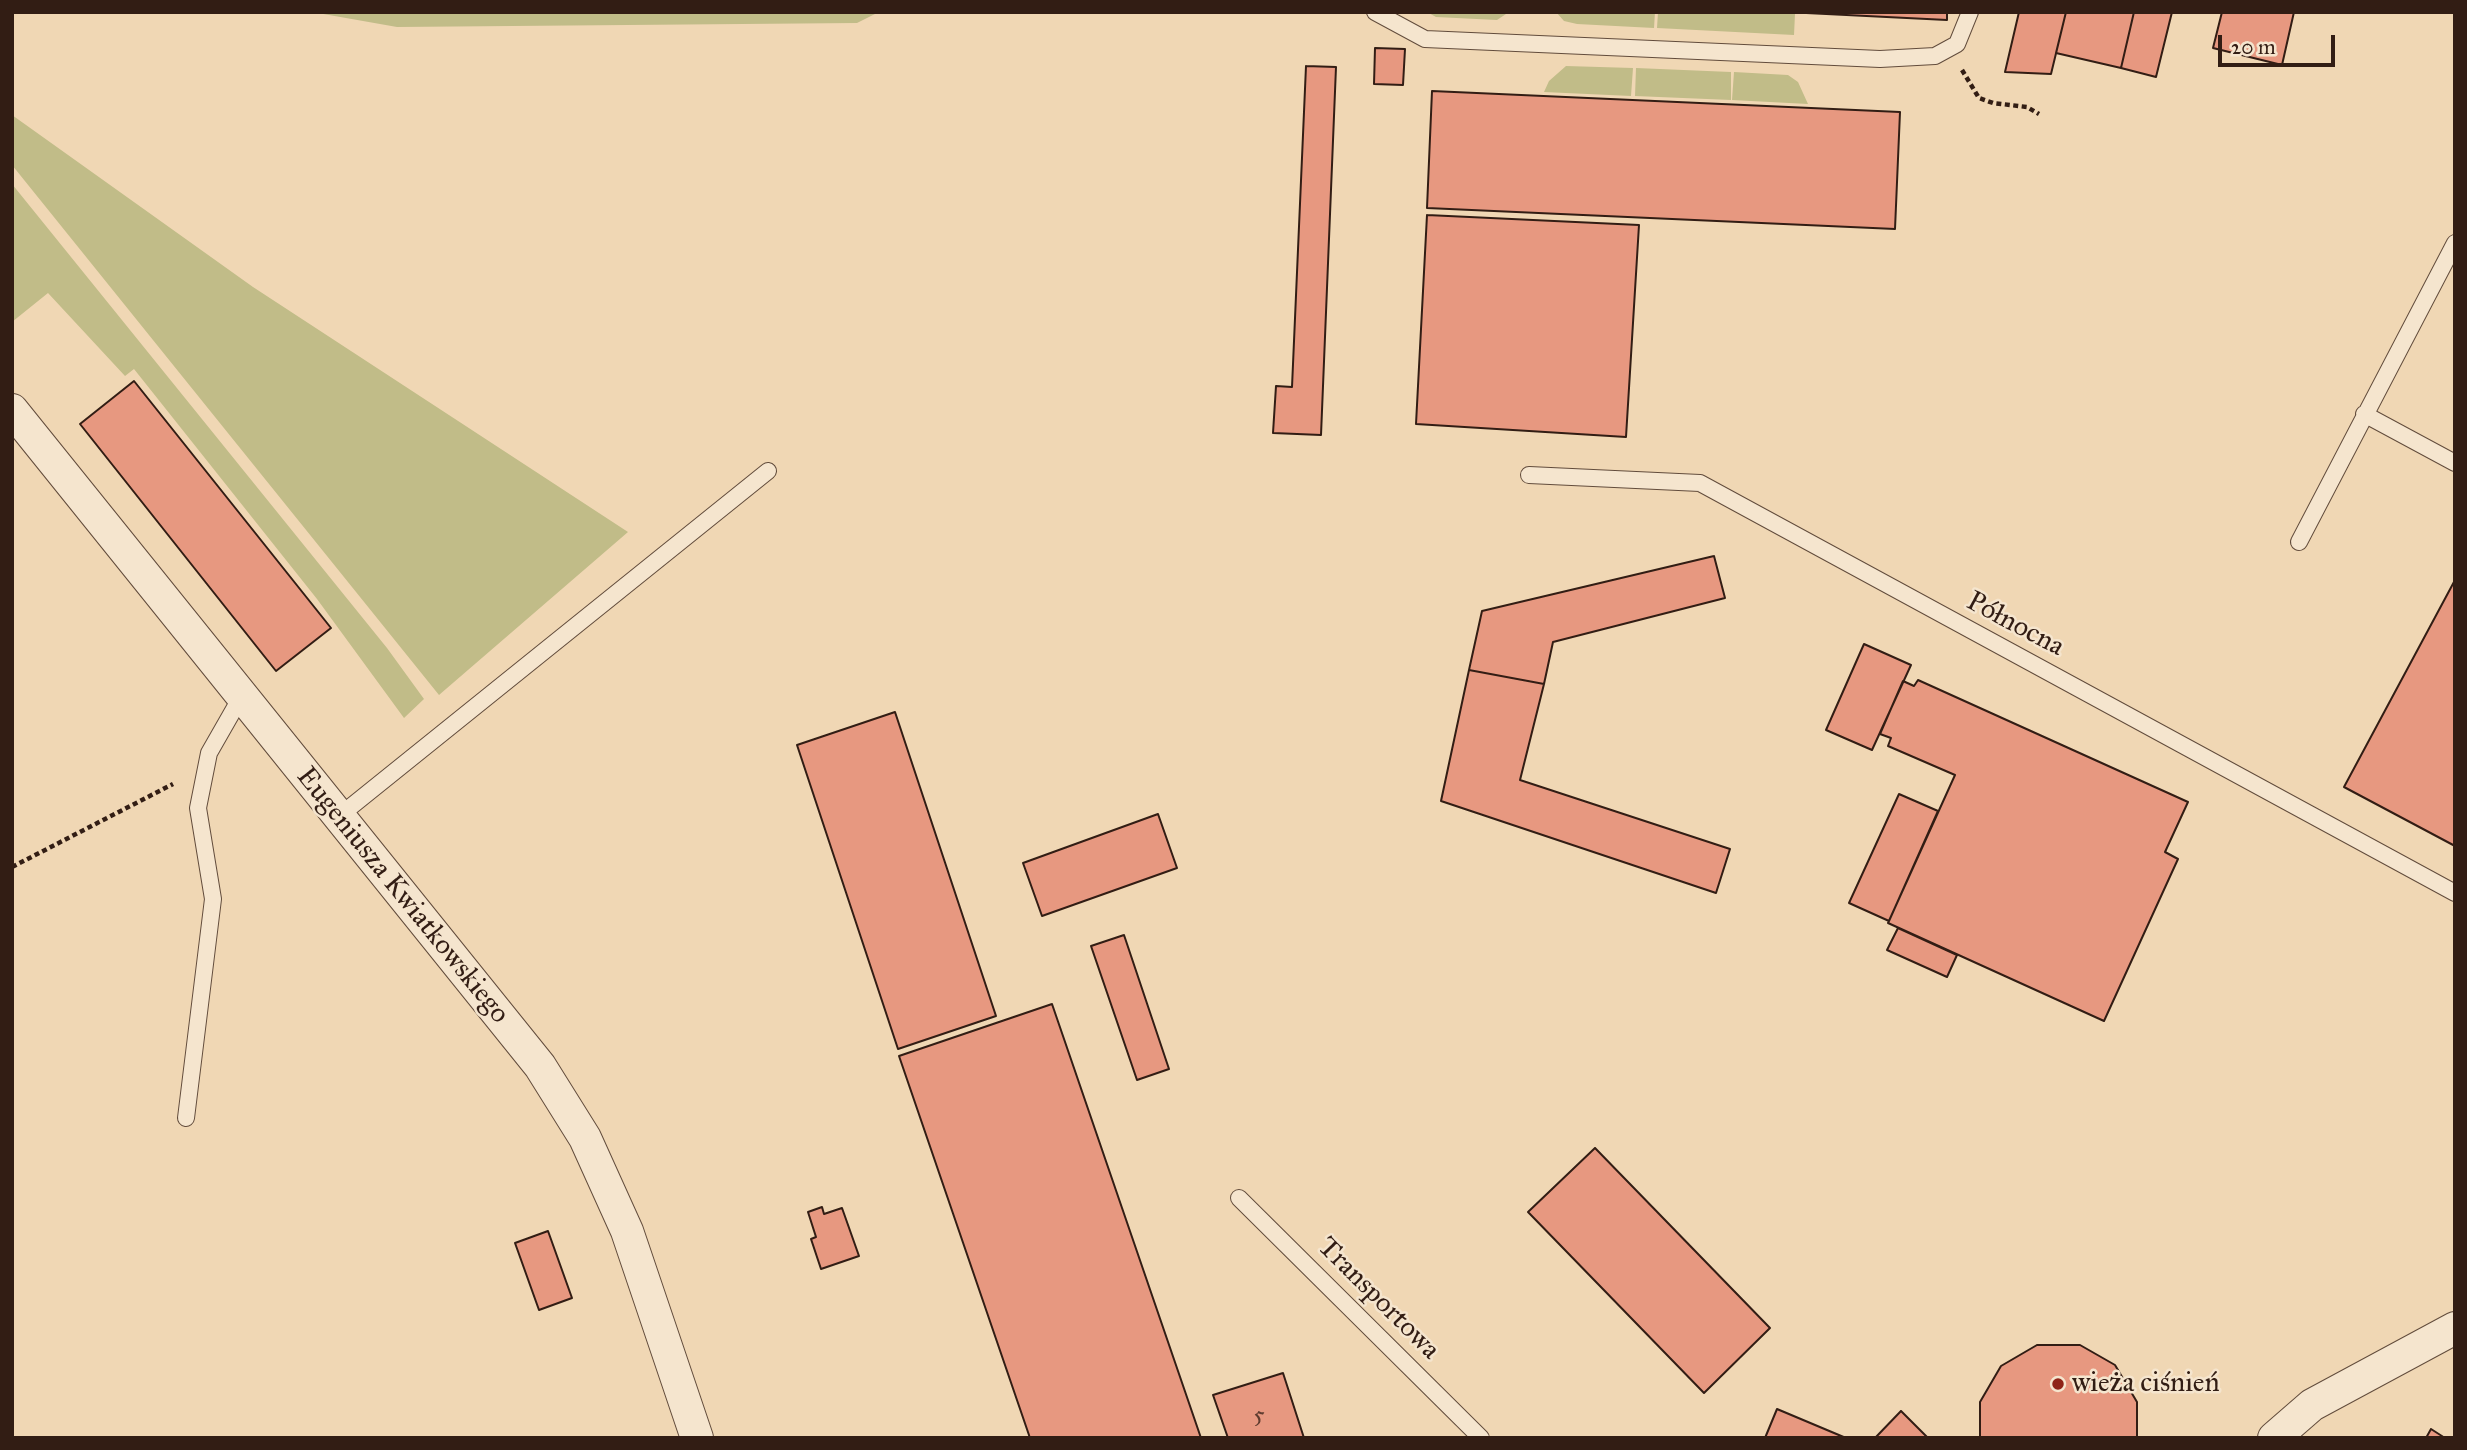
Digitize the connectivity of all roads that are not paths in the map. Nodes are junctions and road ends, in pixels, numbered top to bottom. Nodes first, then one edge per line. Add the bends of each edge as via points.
1 (1375, 12) edge
2 (1970, 12) edge
3 (2455, 243) edge
4 (12, 410) edge
5 (2364, 414) junction
6 (2455, 463) edge
7 (768, 471) dead end
8 (1529, 475) dead end
9 (2299, 542) dead end
10 (241, 697) junction
11 (338, 817) junction
12 (2455, 893) edge
13 (186, 1118) dead end
14 (1239, 1198) dead end
15 (2455, 1328) edge
16 (697, 1438) edge
17 (1481, 1438) edge
18 (2274, 1438) edge

1 - 2 lane via 1425,39 1880,59 1935,56 1957,44
3 - 5 lane
4 - 10 street, Eugeniusza Kwiatkowskiego
5 - 6 lane
5 - 9 lane
7 - 11 lane
8 - 12 lane, Północna via 1700,484
10 - 11 street, Eugeniusza Kwiatkowskiego
10 - 13 lane via 209,753 198,808 213,899
11 - 16 street, Eugeniusza Kwiatkowskiego via 540,1066 585,1138 628,1231
14 - 17 lane, Transportowa
15 - 18 street via 2312,1405

